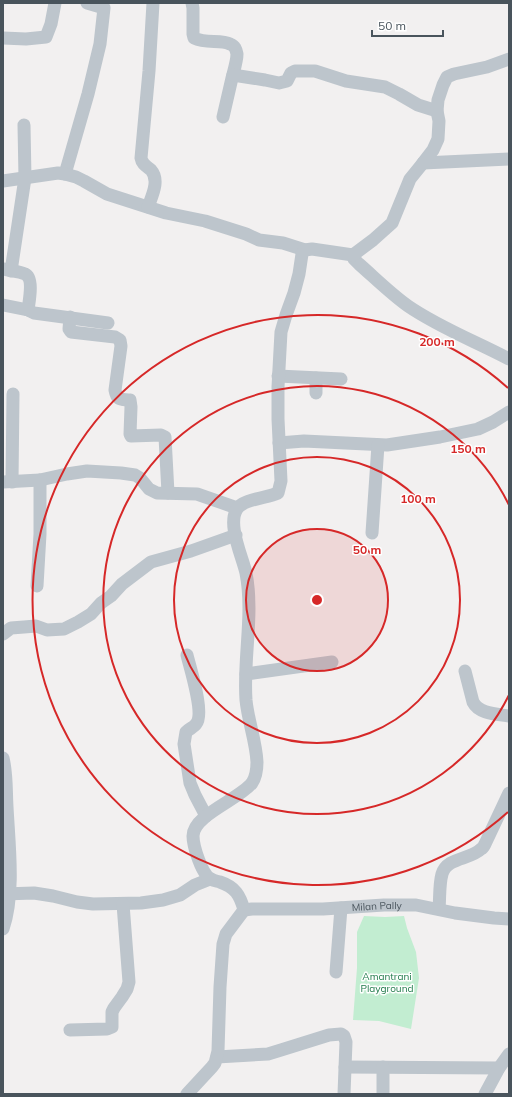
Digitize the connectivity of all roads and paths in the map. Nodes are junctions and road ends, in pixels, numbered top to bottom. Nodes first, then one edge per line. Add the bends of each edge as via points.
1 (55, 3) edge
2 (87, 3) edge
3 (153, 3) edge
4 (192, 3) edge
5 (3, 38) edge
6 (509, 59) edge
7 (233, 75) junction
8 (437, 111) junction
9 (223, 117) dead end
10 (24, 125) dead end
11 (509, 159) edge
12 (423, 164) junction
13 (65, 174) junction
14 (25, 178) junction
15 (3, 181) edge
16 (148, 207) junction
17 (305, 250) junction
18 (353, 255) junction
19 (7, 270) edge
20 (3, 305) edge
21 (28, 310) junction
22 (70, 317) junction
23 (108, 323) dead end
24 (509, 359) edge
25 (278, 376) junction
26 (316, 378) junction
27 (341, 379) dead end
28 (316, 393) dead end
29 (13, 394) dead end
30 (509, 412) edge
31 (279, 443) junction
32 (378, 444) junction
33 (40, 480) junction
34 (8, 482) edge
35 (168, 493) junction
36 (237, 508) junction
37 (372, 533) dead end
38 (236, 535) junction
39 (37, 586) dead end
40 (3, 634) edge
41 (187, 655) dead end
42 (332, 662) dead end
43 (465, 671) dead end
44 (246, 674) junction
45 (509, 716) edge
46 (3, 758) edge
47 (509, 793) edge
48 (206, 816) junction
49 (210, 879) junction
50 (7, 894) edge
51 (123, 904) junction
52 (341, 908) junction
53 (440, 909) junction
54 (244, 910) junction
55 (509, 918) edge
56 (3, 930) edge
57 (336, 972) dead end
58 (70, 1030) dead end
59 (509, 1054) edge
60 (217, 1057) junction
61 (345, 1067) junction
62 (383, 1067) junction
63 (500, 1068) junction
64 (187, 1094) edge
65 (344, 1094) edge
66 (383, 1094) edge
67 (485, 1094) edge

1 - 5 street via 52,24 46,37
2 - 13 street via 104,8 101,37
3 - 16 street via 141,158 155,175 155,186
4 - 7 street via 194,38 234,46 237,55
6 - 8 street via 447,77 438,100
7 - 8 street via 279,83 287,81 295,71 315,71 346,81 385,87 418,106
7 - 9 street
8 - 12 street via 438,139
10 - 14 street
11 - 12 street
12 - 18 street via 410,179 392,223
13 - 14 street
13 - 16 street via 84,180 107,194
14 - 15 street
14 - 19 street
16 - 17 street via 205,221 259,240 283,243
17 - 18 street
17 - 25 street via 281,332
18 - 24 street via 359,264 408,306 447,329
19 - 21 street via 26,274 30,278
20 - 21 street
21 - 22 street
22 - 23 street
22 - 35 street via 71,332 120,340 116,396 118,399 130,400 131,436 164,437
25 - 26 street
25 - 31 street
26 - 27 street
26 - 28 street
29 - 34 street
30 - 32 street via 478,429 458,434 387,445
31 - 32 street via 304,441
31 - 36 street via 281,482 278,493 244,503
32 - 37 street
33 - 34 street
33 - 35 street via 87,471 121,473 135,475 157,493
33 - 39 street
35 - 36 street via 197,494
36 - 38 street via 233,519
38 - 40 street via 151,562 122,584 91,614 64,629 48,630 36,626 11,628
38 - 44 street via 248,593
41 - 48 street via 198,702 199,719 186,732 184,744 190,783
42 - 44 street
43 - 45 street via 475,706 484,711
44 - 48 street via 246,701 256,749 256,775 252,783 237,796
46 - 50 street via 9,848
47 - 53 street via 481,849 452,862 445,868 441,882
48 - 49 street via 194,830 193,836 197,858
49 - 51 street via 180,895 163,900
49 - 54 street via 228,885 237,892
50 - 51 street via 34,893 93,904
50 - 56 street via 7,917
51 - 58 street via 129,982 112,1012 112,1027
52 - 53 street, Milan Pally via 416,905
52 - 54 street, Milan Pally
52 - 57 street
53 - 55 street, Milan Pally via 478,916
54 - 60 street via 226,934 223,944
59 - 63 street
60 - 61 street via 268,1054 329,1035 341,1034 346,1039
60 - 64 street via 212,1067
61 - 62 street
61 - 65 street
62 - 63 street
62 - 66 street
63 - 67 street

